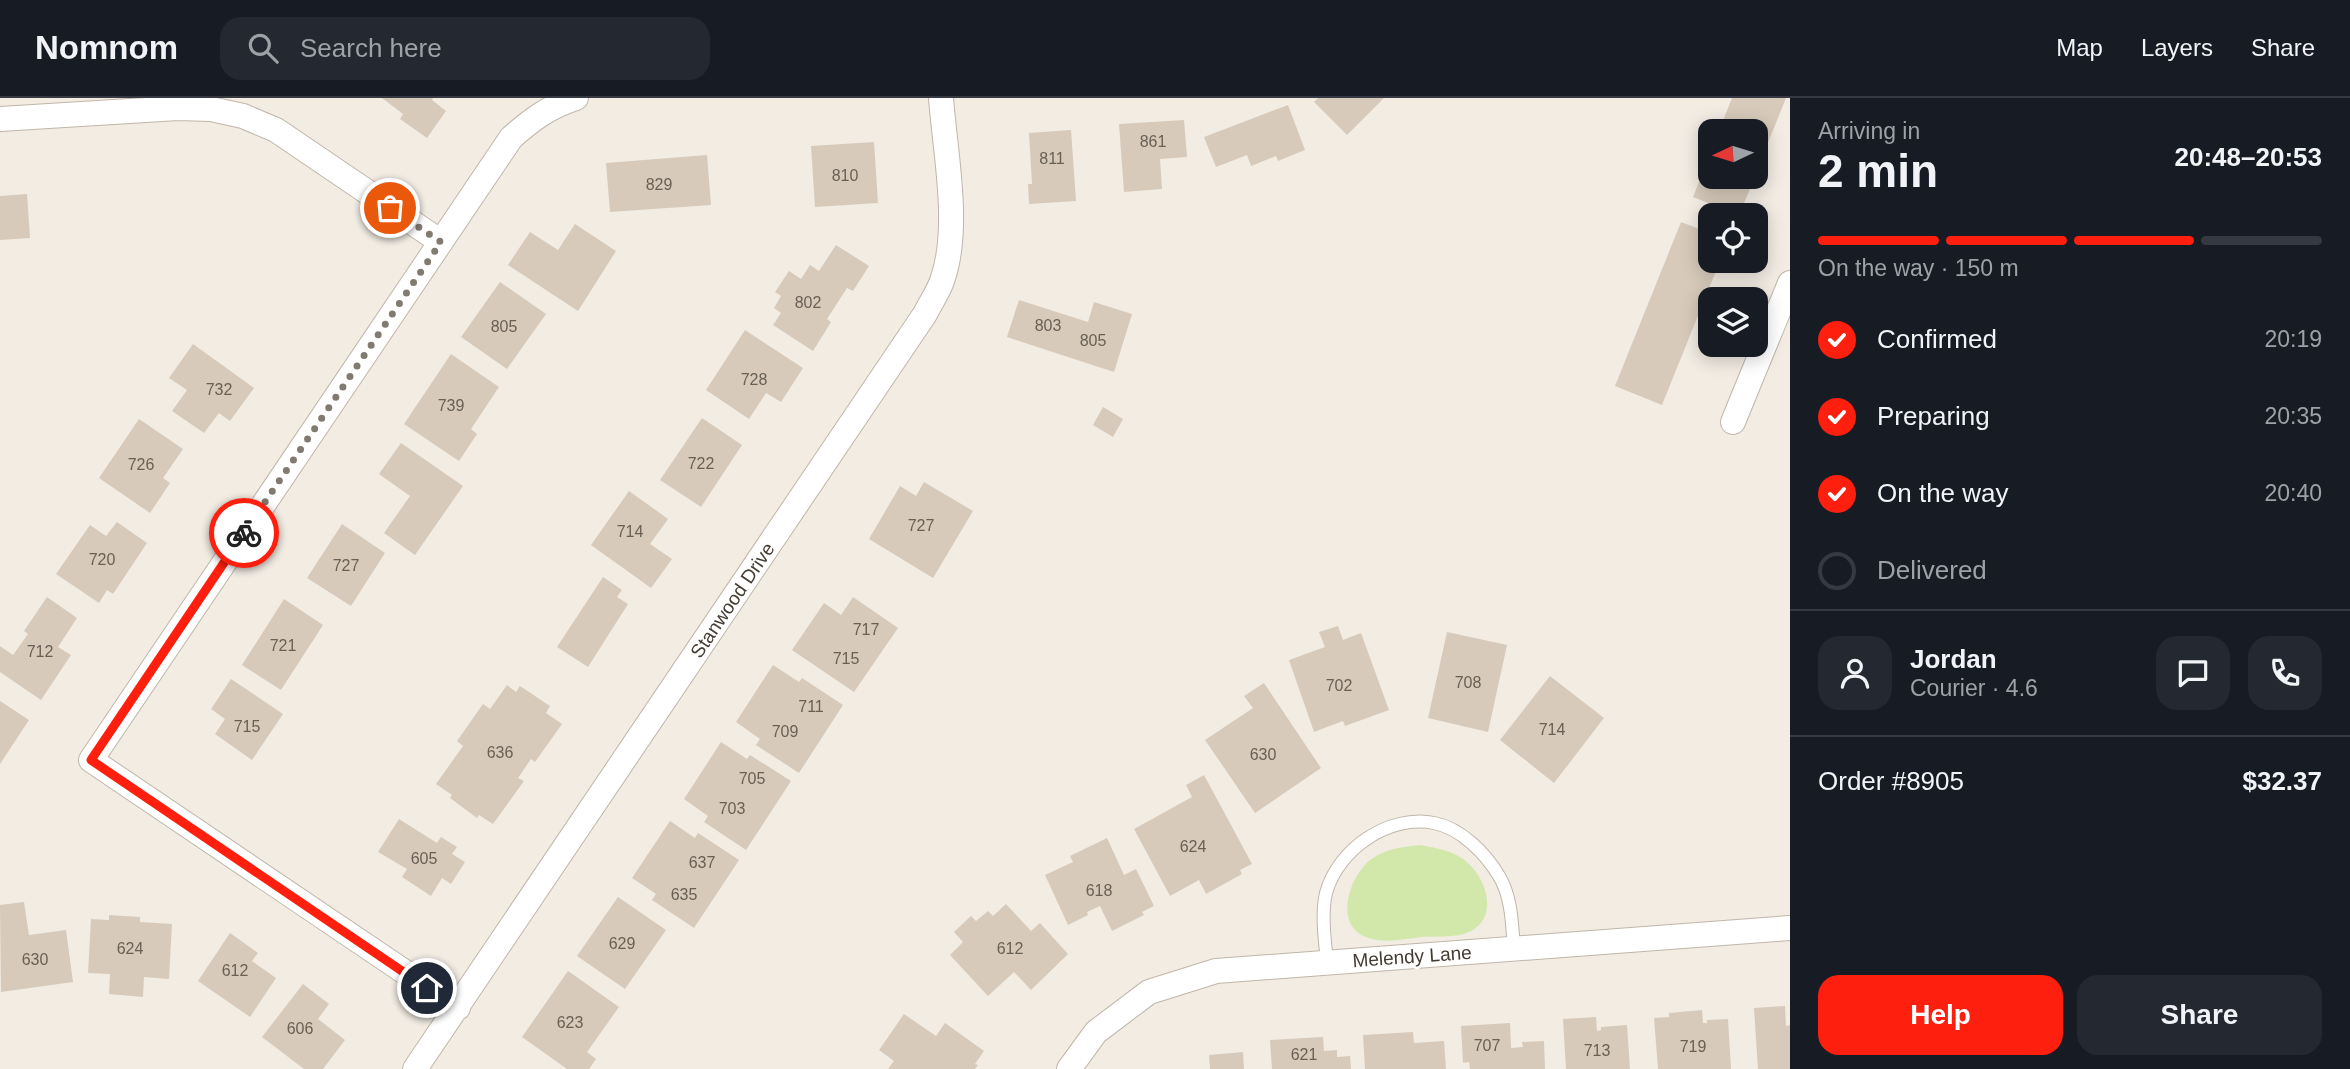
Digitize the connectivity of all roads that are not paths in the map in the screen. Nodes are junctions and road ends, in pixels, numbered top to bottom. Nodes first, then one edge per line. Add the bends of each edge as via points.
1 (576, 98) edge
2 (941, 98) edge
3 (0, 119) edge
4 (441, 242) junction
5 (1790, 283) edge
6 (1733, 422) dead end
7 (1790, 928) edge
8 (1514, 949) junction
9 (1327, 962) junction
10 (458, 1008) junction
11 (415, 1069) edge
12 (1069, 1069) edge

1 - 4 street via 533,118 512,138
2 - 10 street, Stanwood Drive via 949,243 942,281 925,314
3 - 4 street via 178,108 243,116 276,131
4 - 10 street via 91,760
5 - 6 street
7 - 8 street, Melendy Lane
8 - 9 street, Melendy Lane
8 - 9 lane via 1511,911 1501,879 1483,853 1454,831 1416,822 1387,828 1361,841 1340,864 1326,893
9 - 12 street, Melendy Lane via 1216,971 1149,992 1096,1032
10 - 11 street, Stanwood Drive

